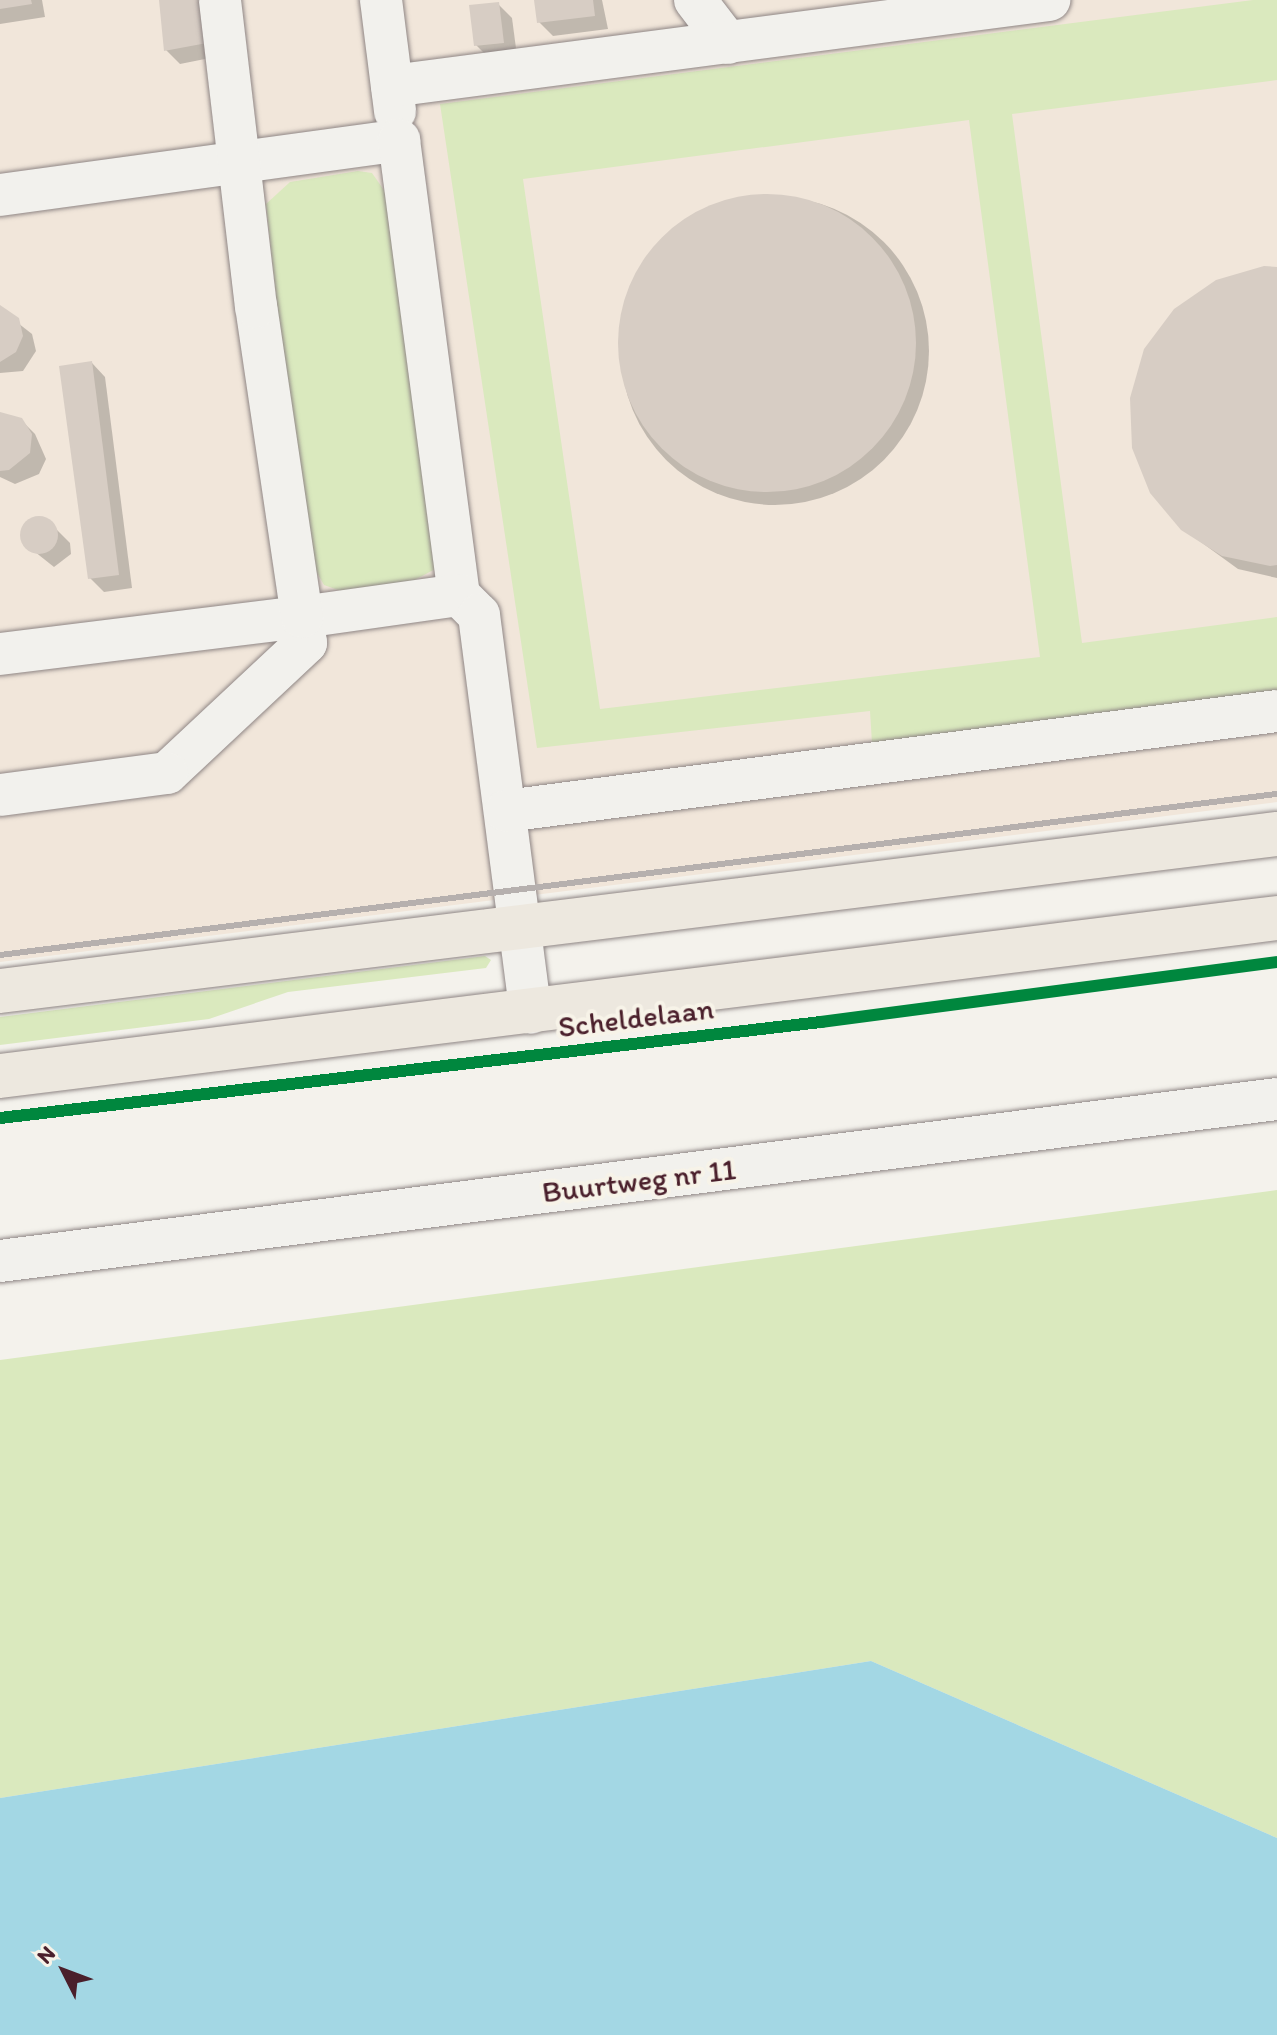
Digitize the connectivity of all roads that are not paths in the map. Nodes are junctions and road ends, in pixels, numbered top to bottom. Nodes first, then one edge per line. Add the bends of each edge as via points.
1 (220, 0) edge
2 (381, 0) edge
3 (695, 0) edge
4 (1049, 0) edge
5 (728, 43) junction
6 (392, 86) junction
7 (399, 140) junction
8 (241, 160) junction
9 (0, 195) edge
10 (459, 595) junction
11 (302, 617) junction
12 (0, 654) edge
13 (1277, 711) edge
14 (0, 795) edge
15 (506, 811) junction
16 (1277, 834) edge
17 (1277, 918) edge
18 (521, 927) junction
19 (0, 991) edge
20 (531, 1013) junction
21 (0, 1076) edge
22 (1277, 1099) edge
23 (0, 1261) edge

1 - 8 lane
2 - 6 lane
3 - 5 lane
4 - 5 lane
5 - 6 lane
6 - 7 lane
7 - 8 lane
7 - 10 lane
8 - 9 lane
8 - 11 lane via 256,307
10 - 11 lane
10 - 15 lane via 479,615
11 - 12 lane
11 - 14 lane via 306,643 167,773
13 - 15 lane
15 - 18 lane
16 - 18 main road
17 - 20 main road, Scheldelaan
18 - 19 main road
18 - 20 lane
20 - 21 main road, Scheldelaan
22 - 23 lane, Buurtweg nr 11

